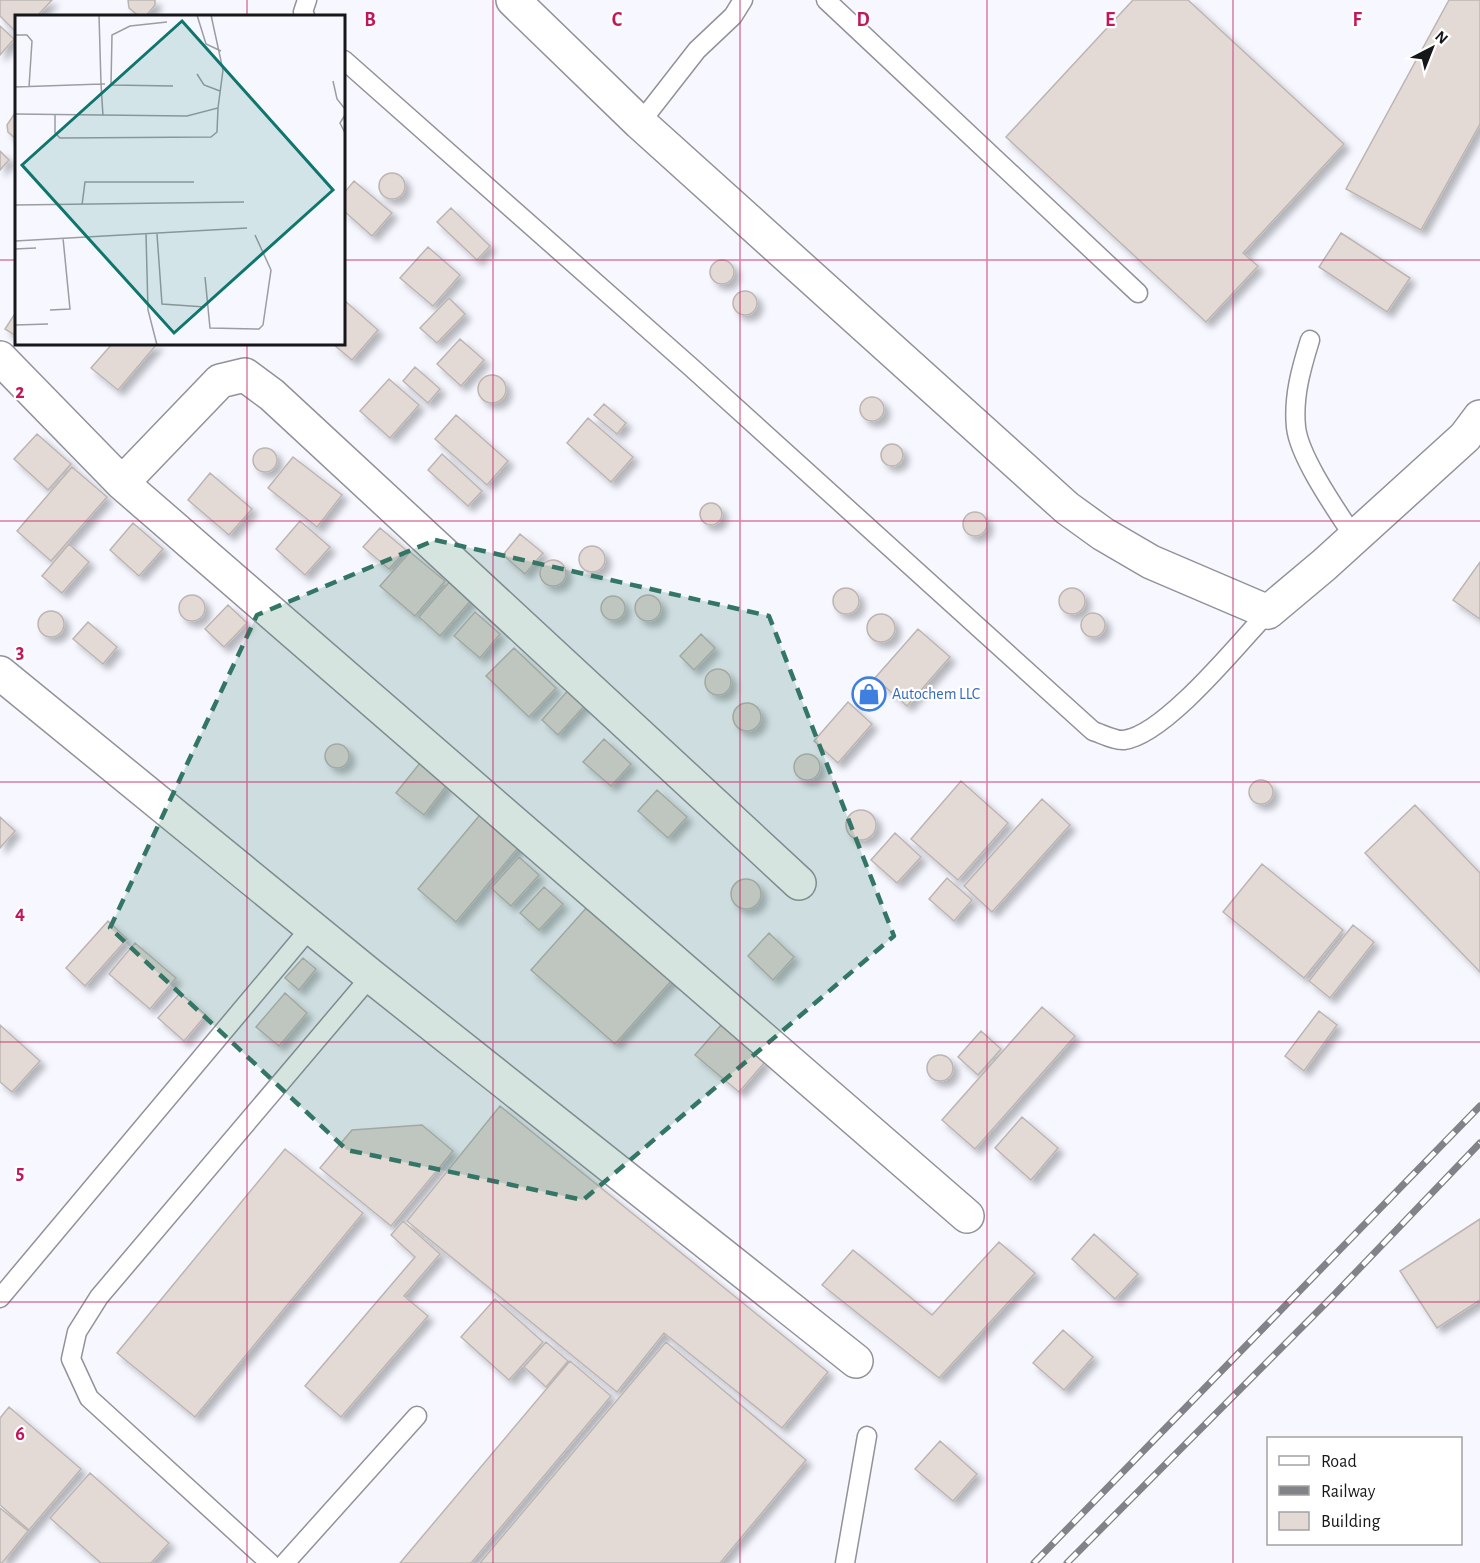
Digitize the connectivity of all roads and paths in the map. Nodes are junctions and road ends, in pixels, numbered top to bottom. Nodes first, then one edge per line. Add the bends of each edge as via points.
1 (307, 0) edge
2 (513, 0) edge
3 (743, 0) edge
4 (826, 0) edge
5 (304, 15) edge
6 (345, 61) edge
7 (640, 123) junction
8 (1138, 293) dead end
9 (1310, 340) dead end
10 (0, 358) edge
11 (1480, 417) edge
12 (122, 483) junction
13 (1354, 537) junction
14 (1268, 612) junction
15 (0, 673) edge
16 (799, 883) dead end
17 (311, 927) junction
18 (371, 976) junction
19 (967, 1216) dead end
20 (0, 1298) edge
21 (856, 1361) dead end
22 (417, 1416) dead end
23 (867, 1436) dead end
24 (270, 1563) edge
25 (285, 1563) edge
26 (845, 1563) edge

1 - 5 lane
2 - 7 street
3 - 7 lane via 733,16 697,50
4 - 8 lane
6 - 14 lane via 1094,731 1123,740 1148,732 1178,707
7 - 14 street via 1067,508 1151,562
9 - 13 lane via 1298,381 1296,429 1314,474
10 - 12 street
11 - 13 street via 1466,437
12 - 16 street via 220,381 245,375 289,411
12 - 19 street
13 - 14 street
15 - 17 street
17 - 18 street
17 - 20 lane
18 - 21 street
18 - 24 lane via 99,1297 77,1332 71,1359 89,1398
22 - 25 lane
23 - 26 lane

